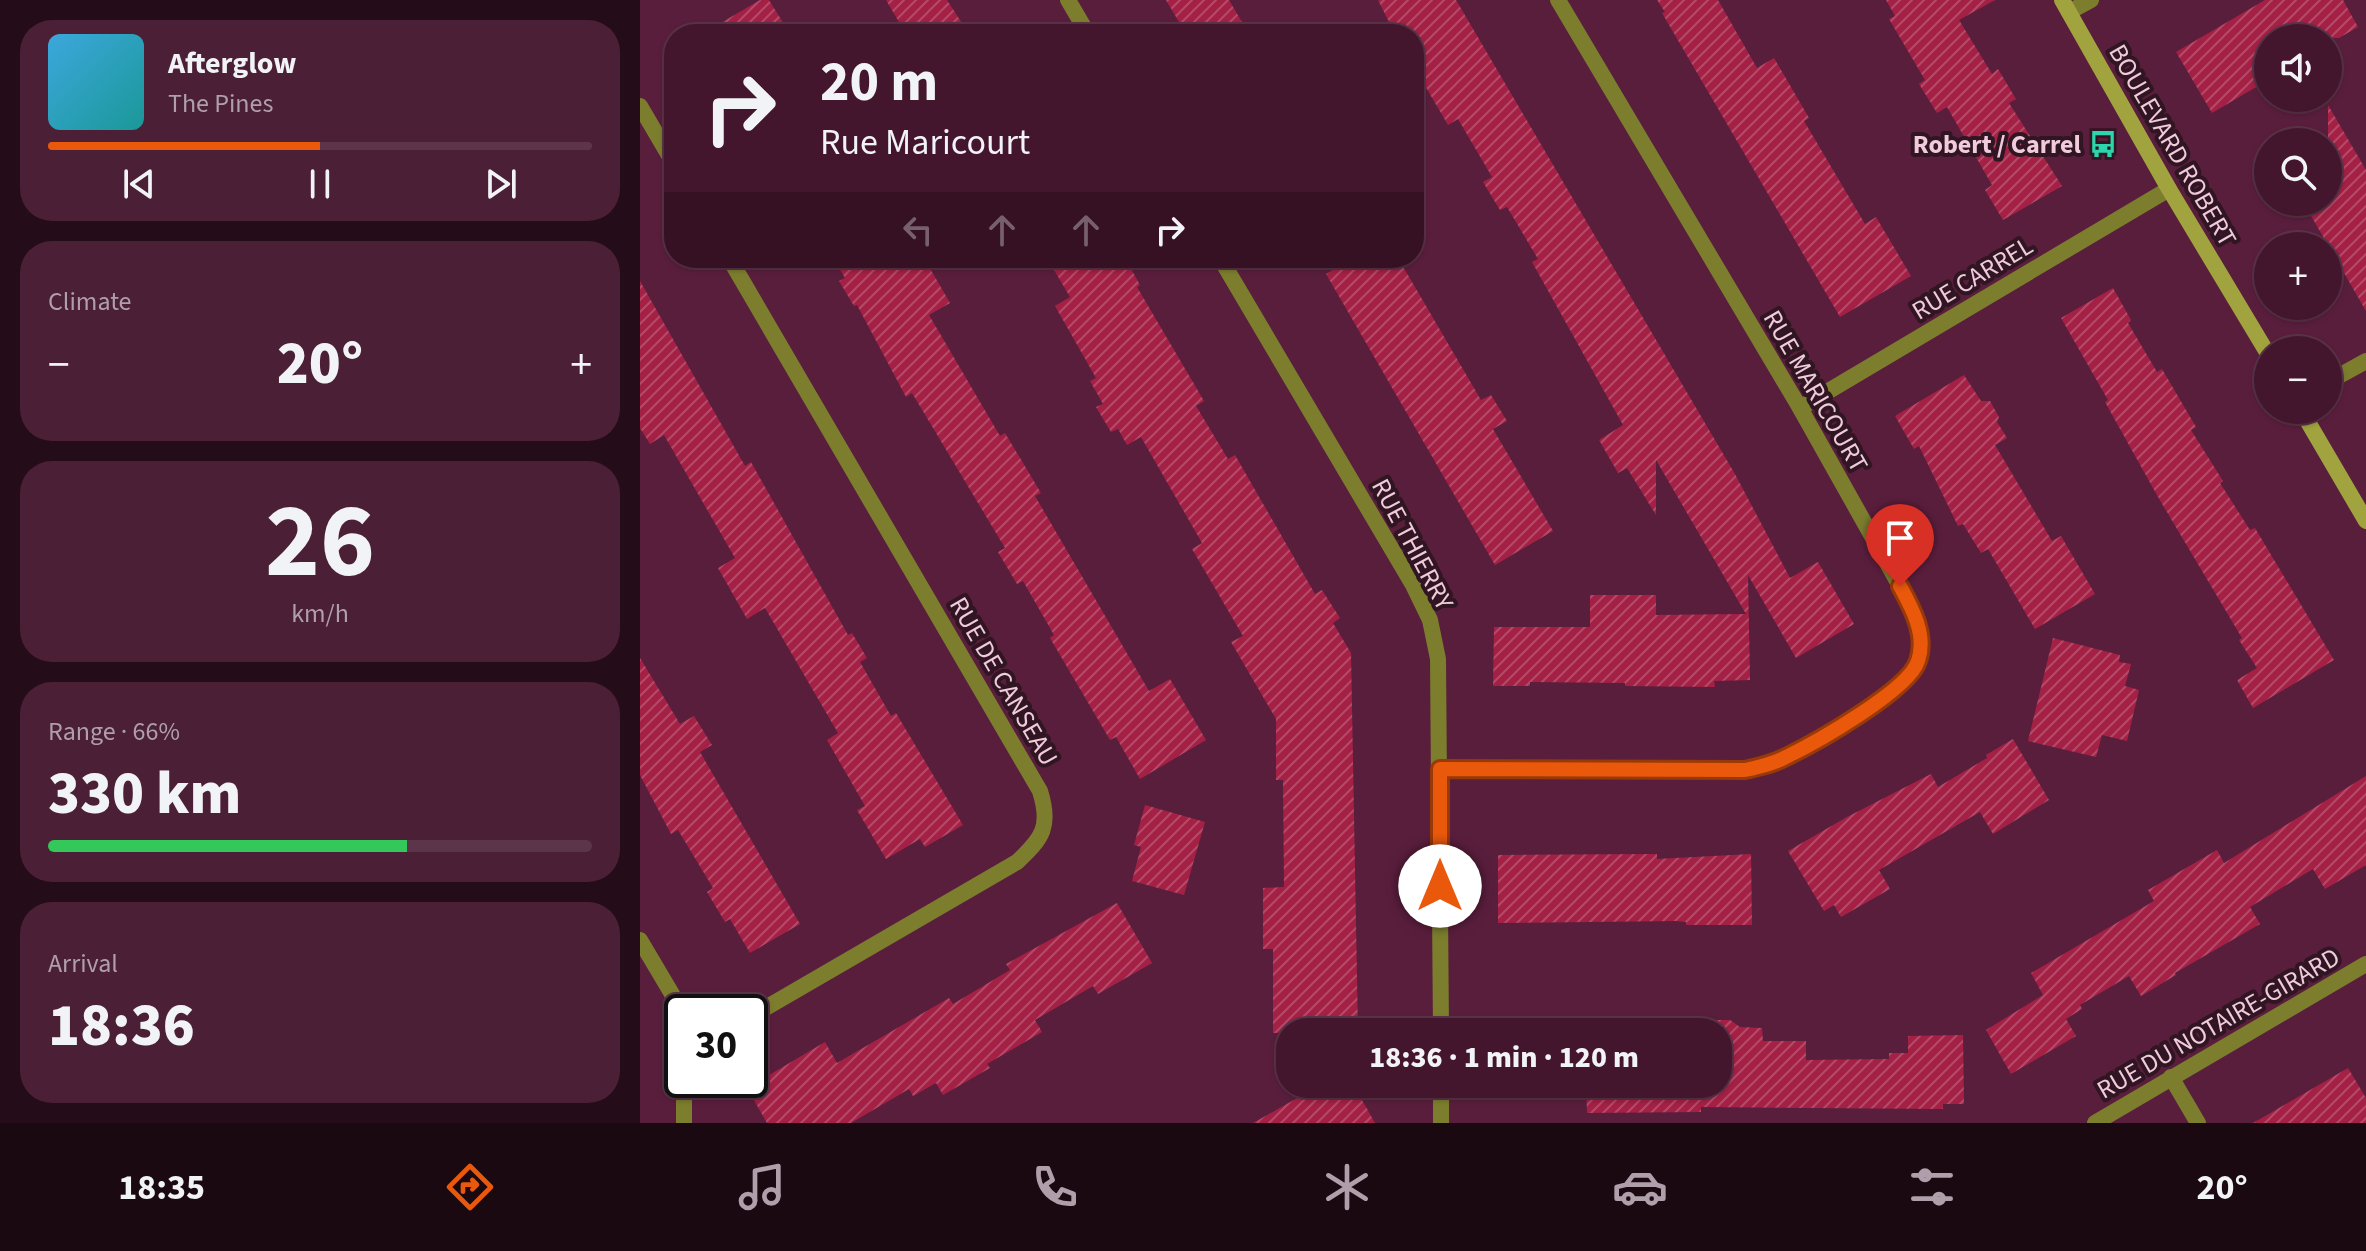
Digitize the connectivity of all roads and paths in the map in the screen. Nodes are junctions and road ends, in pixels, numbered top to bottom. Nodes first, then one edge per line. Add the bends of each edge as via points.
1 (1068, 0) edge
2 (1558, 0) edge
3 (2091, 0) edge
4 (2066, 6) edge
5 (1082, 24) edge
6 (640, 106) edge
7 (664, 147) edge
8 (2169, 189) junction
9 (735, 268) edge
10 (1226, 268) edge
11 (2257, 336) edge
12 (2366, 361) edge
13 (2342, 374) edge
14 (1800, 408) junction
15 (2309, 424) edge
16 (2366, 521) edge
17 (1440, 769) junction
18 (640, 940) edge
19 (2366, 964) edge
20 (672, 994) edge
21 (768, 1007) edge
22 (1441, 1018) edge
23 (2171, 1077) junction
24 (684, 1098) edge
25 (1441, 1098) edge
26 (684, 1123) edge
27 (1441, 1123) edge
28 (2095, 1123) edge
29 (2198, 1123) edge

1 - 5 street
2 - 14 street, RUE MARICOURT
3 - 4 street
4 - 8 street, BOULEVARD ROBERT
6 - 7 street
8 - 11 street, BOULEVARD ROBERT
8 - 14 street, RUE CARREL
9 - 21 street, RUE DE CANSEAU via 1033,777 1046,810 1044,831 1017,862
10 - 17 street, RUE THIERRY via 1430,620 1438,659
12 - 13 street
14 - 17 street, RUE MARICOURT via 1914,611 1921,637 1918,661 1905,682 1786,758 1745,770
15 - 16 street
17 - 22 street, RUE THIERRY
18 - 20 street
19 - 23 street, RUE DU NOTAIRE-GIRARD
23 - 28 street, RUE DU NOTAIRE-GIRARD
23 - 29 street
24 - 26 street
25 - 27 street

